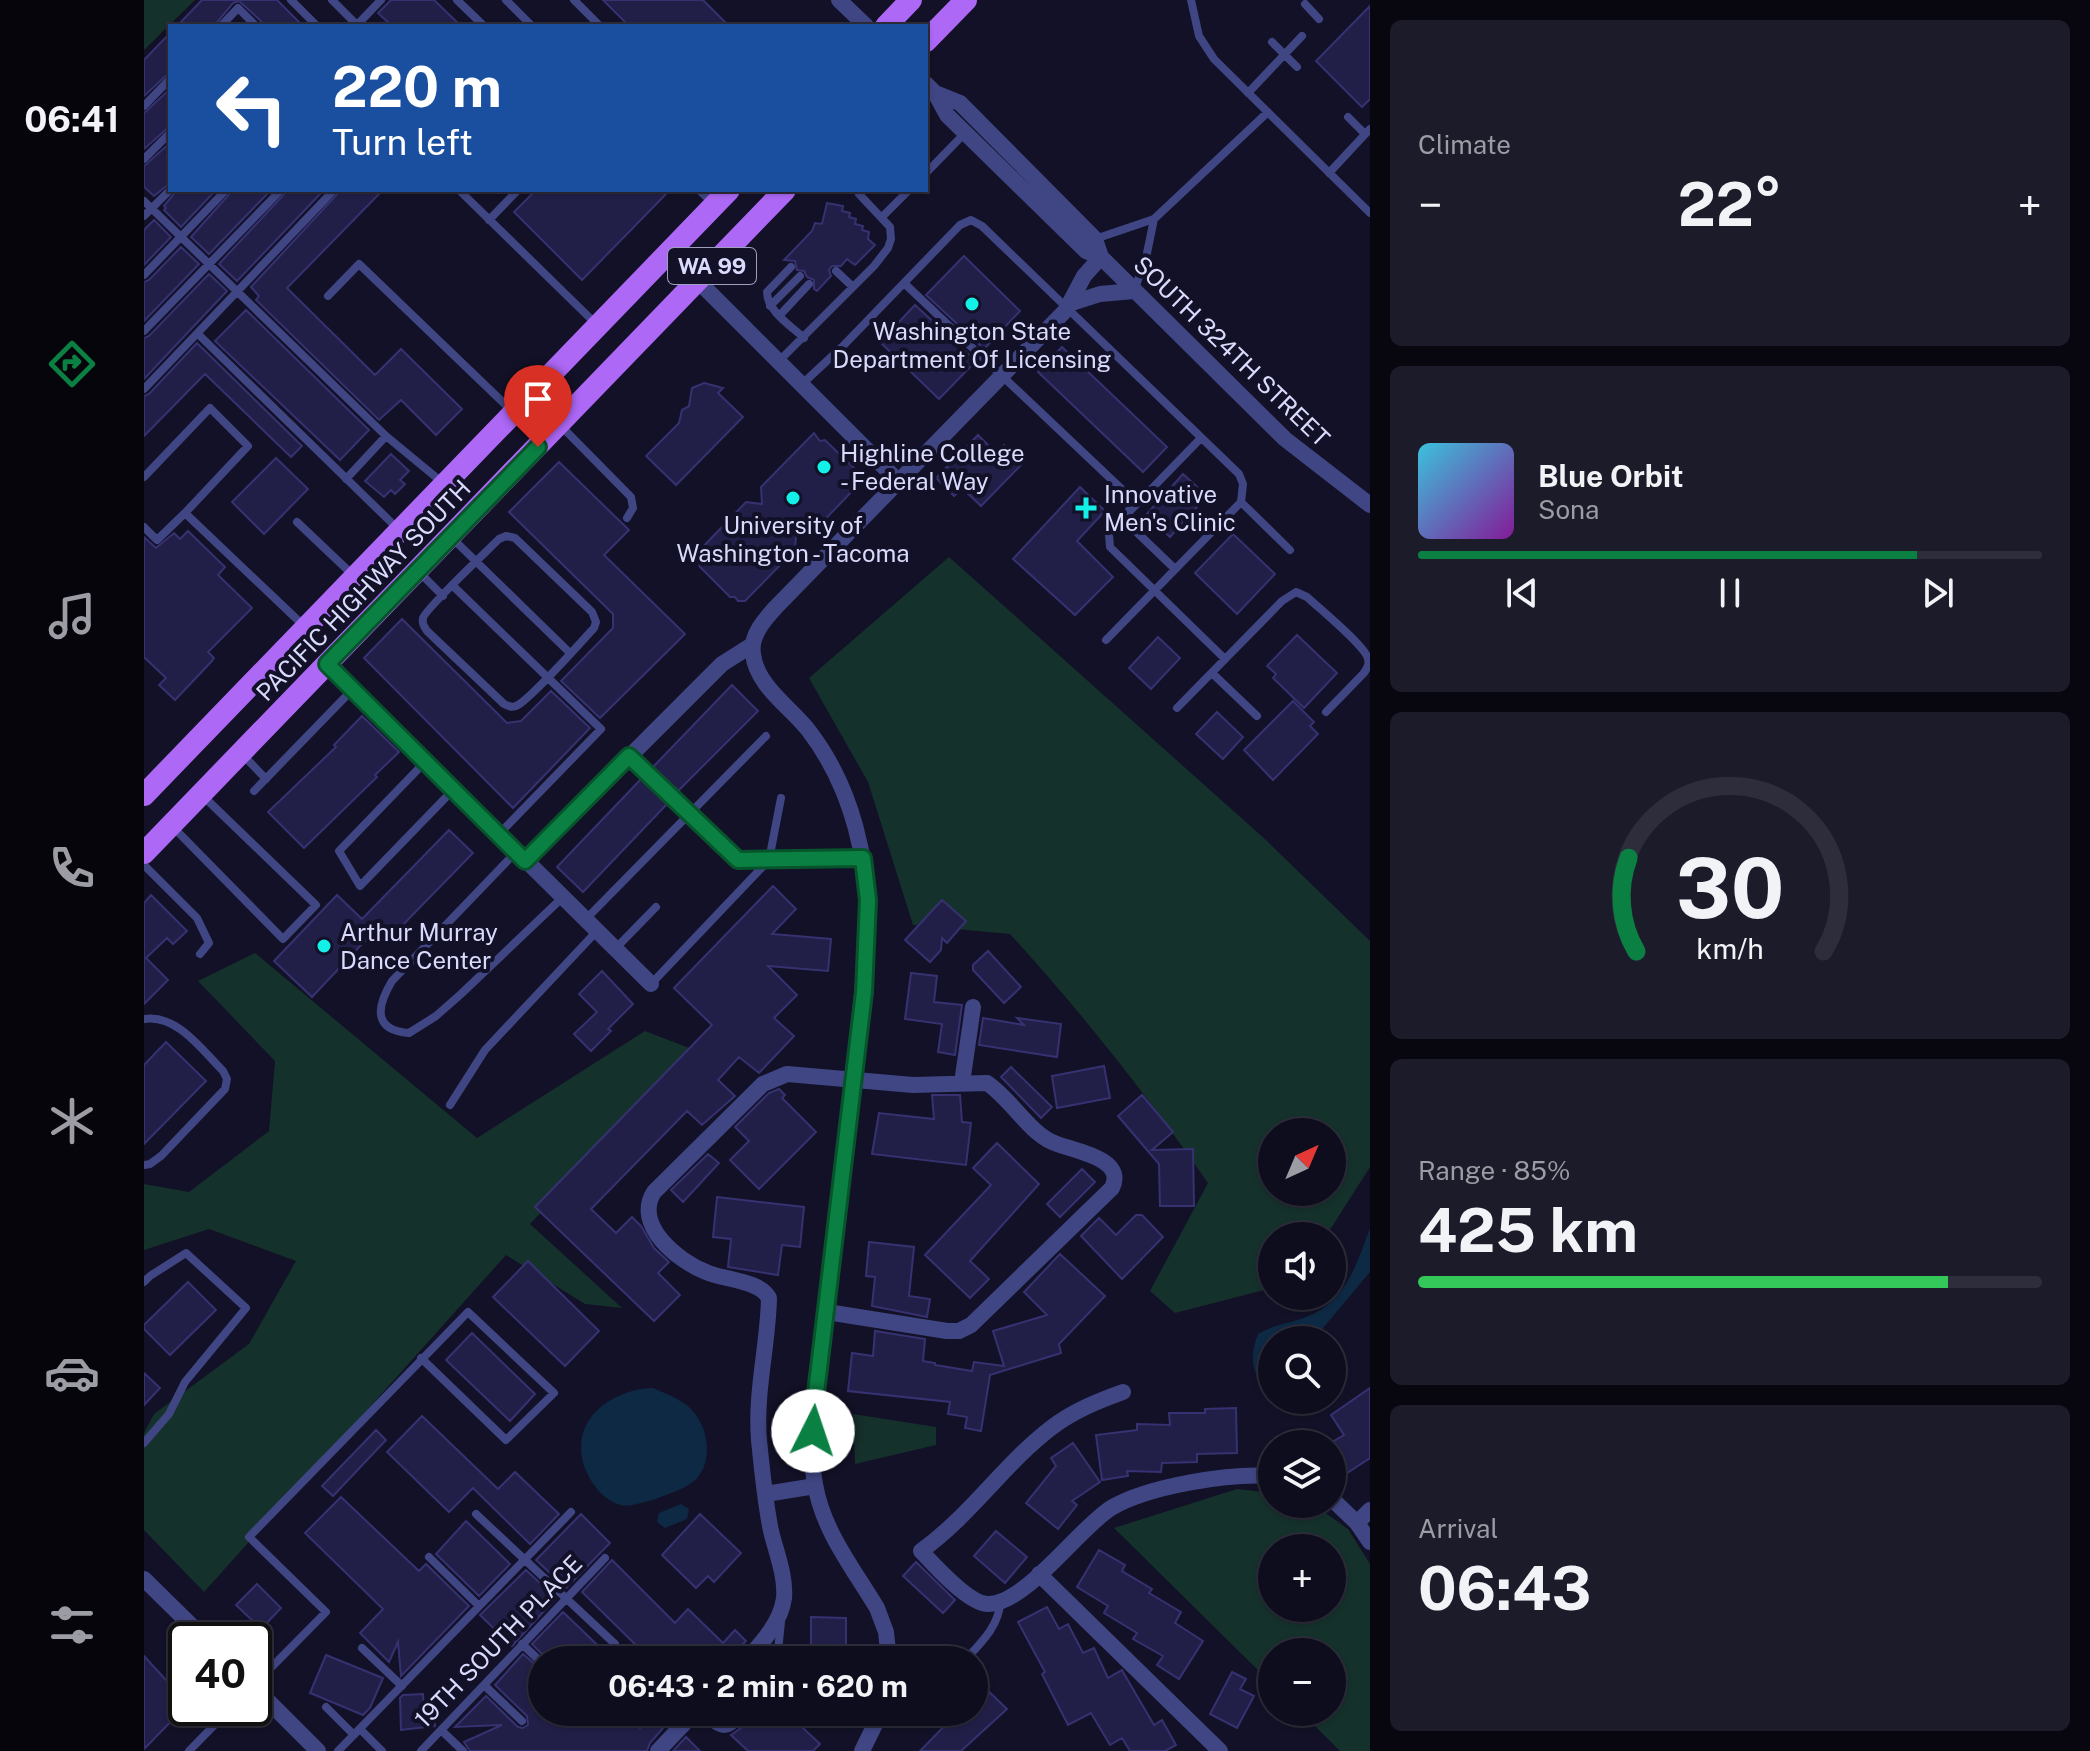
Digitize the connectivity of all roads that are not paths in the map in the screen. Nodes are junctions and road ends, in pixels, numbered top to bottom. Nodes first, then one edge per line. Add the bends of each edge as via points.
1 (291, 0) edge
2 (332, 0) edge
3 (363, 0) edge
4 (381, 0) edge
5 (457, 0) edge
6 (506, 0) edge
7 (574, 0) edge
8 (839, 0) edge
9 (911, 0) edge
10 (966, 0) edge
11 (1191, 0) edge
12 (1305, 4) dead end
13 (372, 9) junction
14 (1319, 19) dead end
15 (223, 24) edge
16 (254, 24) edge
17 (315, 24) edge
18 (355, 24) edge
19 (359, 24) edge
20 (482, 24) edge
21 (530, 24) edge
22 (598, 24) edge
23 (864, 24) edge
24 (888, 24) edge
25 (1302, 36) dead end
26 (928, 39) edge
27 (1272, 42) dead end
28 (1284, 54) junction
29 (1297, 67) dead end
30 (168, 81) edge
31 (930, 88) edge
32 (1248, 93) junction
33 (144, 106) edge
34 (1268, 112) junction
35 (1348, 117) dead end
36 (1368, 131) edge
37 (965, 133) junction
38 (168, 135) edge
39 (144, 159) edge
40 (928, 171) edge
41 (1329, 173) junction
42 (168, 192) edge
43 (224, 192) edge
44 (279, 192) edge
45 (332, 192) edge
46 (462, 192) edge
47 (516, 192) edge
48 (783, 192) edge
49 (907, 192) edge
50 (859, 194) dead end
51 (714, 195) edge
52 (144, 201) edge
53 (152, 208) junction
54 (1370, 213) edge
55 (144, 216) edge
56 (882, 217) junction
57 (1154, 219) junction
58 (489, 220) junction
59 (182, 236) junction
60 (1095, 239) junction
61 (1101, 257) junction
62 (210, 264) junction
63 (791, 267) dead end
64 (836, 271) dead end
65 (144, 275) edge
66 (800, 276) dead end
67 (698, 281) junction
68 (904, 283) junction
69 (809, 284) dead end
70 (853, 287) junction
71 (1134, 291) junction
72 (238, 292) junction
73 (328, 296) dead end
74 (770, 306) junction
75 (1069, 307) junction
76 (780, 315) junction
77 (599, 326) junction
78 (144, 331) edge
79 (198, 334) junction
80 (804, 338) junction
81 (778, 362) junction
82 (1004, 376) junction
83 (801, 385) junction
84 (144, 389) edge
85 (514, 413) junction
86 (560, 424) junction
87 (386, 436) junction
88 (1201, 438) junction
89 (144, 477) edge
90 (346, 479) junction
91 (899, 482) junction
92 (445, 485) junction
93 (1241, 502) junction
94 (1370, 505) edge
95 (185, 513) junction
96 (1125, 516) junction
97 (627, 518) dead end
98 (297, 522) dead end
99 (144, 527) edge
100 (399, 531) junction
101 (450, 537) junction
102 (1290, 550) dead end
103 (476, 561) junction
104 (1175, 569) junction
105 (418, 571) junction
106 (355, 578) junction
107 (452, 585) junction
108 (1154, 591) junction
109 (443, 596) junction
110 (306, 628) junction
111 (1106, 640) dead end
112 (752, 645) junction
113 (570, 653) junction
114 (1225, 659) junction
115 (327, 664) junction
116 (1212, 673) junction
117 (547, 677) junction
118 (352, 690) junction
119 (1177, 708) dead end
120 (1326, 712) dead end
121 (1257, 716) dead end
122 (766, 736) dead end
123 (240, 753) junction
124 (629, 756) junction
125 (425, 762) junction
126 (266, 779) junction
127 (453, 790) junction
128 (254, 791) dead end
129 (201, 794) junction
130 (144, 795) edge
131 (781, 798) dead end
132 (689, 814) junction
133 (171, 825) junction
134 (498, 835) junction
135 (144, 853) edge
136 (520, 857) junction
137 (863, 858) junction
138 (769, 860) junction
139 (144, 865) edge
140 (562, 898) junction
141 (656, 907) dead end
142 (591, 925) junction
143 (615, 949) junction
144 (200, 954) dead end
145 (651, 984) joint
146 (973, 1007) dead end
147 (144, 1019) edge
148 (853, 1078) junction
149 (962, 1083) junction
150 (450, 1105) dead end
151 (144, 1165) edge
152 (144, 1282) edge
153 (827, 1312) junction
154 (421, 1358) junction
155 (1123, 1392) dead end
156 (144, 1443) edge
157 (1258, 1476) edge
158 (815, 1486) junction
159 (766, 1494) junction
160 (1370, 1510) edge
161 (571, 1512) dead end
162 (1346, 1512) edge
163 (476, 1514) dead end
164 (1357, 1523) junction
165 (1370, 1542) edge
166 (429, 1557) dead end
167 (605, 1558) dead end
168 (524, 1559) junction
169 (1039, 1574) junction
170 (144, 1579) edge
171 (566, 1598) junction
172 (1000, 1602) junction
173 (782, 1605) junction
174 (479, 1606) junction
175 (188, 1622) edge
176 (522, 1644) junction
177 (615, 1644) dead end
178 (758, 1646) edge
179 (778, 1646) edge
180 (887, 1646) edge
181 (977, 1646) edge
182 (362, 1648) dead end
183 (528, 1650) edge
184 (272, 1668) edge
185 (484, 1685) junction
186 (402, 1686) junction
187 (272, 1704) edge
188 (326, 1707) dead end
189 (522, 1721) dead end
190 (213, 1726) edge
191 (683, 1726) edge
192 (715, 1726) edge
193 (734, 1726) edge
194 (874, 1726) edge
195 (441, 1730) junction
196 (357, 1732) junction
197 (189, 1751) edge
198 (318, 1751) edge
199 (338, 1751) edge
200 (382, 1751) edge
201 (421, 1751) edge
202 (463, 1751) edge
203 (658, 1751) edge
204 (862, 1751) edge
205 (1220, 1751) edge

1 - 17 lane
2 - 18 lane
3 - 13 lane
4 - 13 lane
5 - 20 lane
6 - 21 lane
7 - 22 lane
8 - 23 street
9 - 24 main road
10 - 26 main road
11 - 32 lane via 1204,45
12 - 14 lane
13 - 19 lane
15 - 16 lane via 238,8
25 - 28 lane
27 - 28 lane
28 - 29 lane
28 - 32 lane
30 - 33 lane
31 - 37 street, SOUTH 324TH STREET
31 - 60 street, SOUTH 324TH STREET via 960,103
32 - 34 lane
34 - 41 lane
34 - 57 lane
35 - 36 lane
36 - 41 lane
37 - 40 lane
37 - 61 street, SOUTH 324TH STREET via 1086,251
38 - 39 lane
41 - 54 lane
42 - 53 lane
43 - 59 lane
44 - 62 lane
45 - 72 lane
46 - 58 lane
47 - 58 lane
48 - 67 main road, PACIFIC HIGHWAY SOUTH / WA 99
49 - 56 lane
50 - 56 lane
51 - 77 main road, PACIFIC HIGHWAY SOUTH / WA 99
52 - 53 lane
53 - 55 lane
53 - 59 lane
56 - 70 lane via 891,229 888,248
57 - 60 lane
57 - 71 lane
58 - 77 lane
59 - 62 lane
59 - 65 lane
60 - 61 street, SOUTH 324TH STREET
61 - 71 street, SOUTH 324TH STREET
61 - 75 street via 1084,276
62 - 72 lane
62 - 78 lane
63 - 74 lane via 767,292
64 - 70 lane
66 - 74 lane
67 - 81 street
67 - 86 main road, PACIFIC HIGHWAY SOUTH / WA 99
68 - 75 lane via 960,225 974,221
68 - 82 lane
68 - 83 lane
69 - 76 lane
70 - 80 lane
71 - 75 street via 1100,294
71 - 94 street, SOUTH 324TH STREET via 1285,439
72 - 79 lane
72 - 87 lane
73 - 85 lane via 359,264
74 - 76 lane
75 - 82 street
75 - 88 lane
76 - 80 lane
77 - 85 main road, PACIFIC HIGHWAY SOUTH / WA 99
79 - 84 lane
79 - 90 lane
80 - 81 lane
81 - 83 street
82 - 91 street
82 - 96 lane via 1129,496 1131,507
83 - 91 street
85 - 92 main road, PACIFIC HIGHWAY SOUTH / WA 99
86 - 97 lane via 631,497 633,508
86 - 101 main road, PACIFIC HIGHWAY SOUTH / WA 99
87 - 90 lane
87 - 92 lane
88 - 93 lane via 1241,477
88 - 96 lane
89 - 95 lane via 210,408 248,446
90 - 100 lane
91 - 112 street via 776,607
92 - 100 main road, PACIFIC HIGHWAY SOUTH / WA 99
93 - 102 lane
93 - 104 lane
95 - 99 lane via 157,540
95 - 110 lane
96 - 104 lane
96 - 108 lane via 1109,534 1110,547
98 - 106 lane
100 - 106 main road, PACIFIC HIGHWAY SOUTH / WA 99
101 - 103 lane
101 - 105 main road, PACIFIC HIGHWAY SOUTH / WA 99
103 - 107 lane
103 - 113 lane
103 - 113 lane via 499,539 511,536 592,612 594,628
104 - 108 lane
105 - 109 lane
105 - 115 main road, PACIFIC HIGHWAY SOUTH / WA 99
106 - 110 main road, PACIFIC HIGHWAY SOUTH / WA 99
107 - 109 lane
107 - 117 lane
108 - 111 lane
108 - 114 lane
109 - 117 lane via 425,614 425,627 504,704 520,703
110 - 130 main road, PACIFIC HIGHWAY SOUTH / WA 99
112 - 124 street via 722,664
112 - 137 street via 760,676 809,731 836,776
113 - 117 lane
114 - 116 lane
114 - 120 lane via 1286,597 1302,594 1368,659 1365,672
115 - 118 street
115 - 123 main road, PACIFIC HIGHWAY SOUTH / WA 99
116 - 119 lane
116 - 121 lane
117 - 134 lane via 601,729
118 - 125 street
118 - 126 lane
122 - 132 lane
123 - 126 lane
123 - 129 main road, PACIFIC HIGHWAY SOUTH / WA 99
124 - 132 lane
124 - 136 street
125 - 127 street
125 - 127 lane via 339,851 360,886
126 - 128 lane
127 - 134 street
129 - 133 main road, PACIFIC HIGHWAY SOUTH / WA 99
129 - 133 lane via 316,905 294,928 283,939
131 - 138 lane
132 - 138 lane via 736,859
132 - 142 lane
133 - 135 main road, PACIFIC HIGHWAY SOUTH / WA 99
134 - 136 street
136 - 140 street
136 - 140 lane via 392,981 380,1006 381,1017 393,1030 409,1033 436,1016
137 - 138 lane
137 - 148 street via 867,932
138 - 145 lane
139 - 144 lane via 197,918 209,943
140 - 142 street
141 - 143 lane
142 - 143 street
142 - 150 lane via 485,1050
143 - 145 street
146 - 149 street
147 - 151 lane via 167,1021 177,1028 227,1079 225,1089 161,1156
148 - 149 street via 913,1085
148 - 153 street
148 - 159 street via 792,1073 767,1081 657,1188 648,1205 655,1231 685,1260 768,1295 758,1417
149 - 153 street via 987,1083 1048,1141 1111,1167 1116,1176 1112,1188 961,1331
152 - 156 lane via 186,1253 246,1308 185,1382 169,1414
153 - 158 street via 813,1431
154 - 154 lane via 468,1312 554,1393 506,1440
154 - 184 lane via 249,1537 326,1612
155 - 172 street via 1053,1426 921,1551 976,1601
157 - 169 street via 1217,1477 1129,1500 1100,1516
158 - 159 street
158 - 180 street via 827,1525 883,1622
159 - 173 street
160 - 164 street
161 - 168 lane
162 - 164 street
163 - 168 lane
164 - 165 street
166 - 174 lane
167 - 171 lane, 19TH SOUTH PLACE
168 - 171 lane
168 - 174 lane
169 - 172 street
169 - 205 street
170 - 175 street
171 - 176 lane, 19TH SOUTH PLACE
171 - 177 lane
172 - 181 lane via 1000,1614
173 - 178 street
173 - 179 lane
174 - 186 lane
176 - 183 lane
176 - 185 lane, 19TH SOUTH PLACE
182 - 186 lane
185 - 189 lane
185 - 195 lane, 19TH SOUTH PLACE
186 - 196 lane
187 - 198 street
188 - 196 lane
190 - 197 lane
191 - 203 street
192 - 193 lane
194 - 204 street
195 - 201 lane, 19TH SOUTH PLACE
195 - 202 lane
196 - 199 lane
196 - 200 lane

